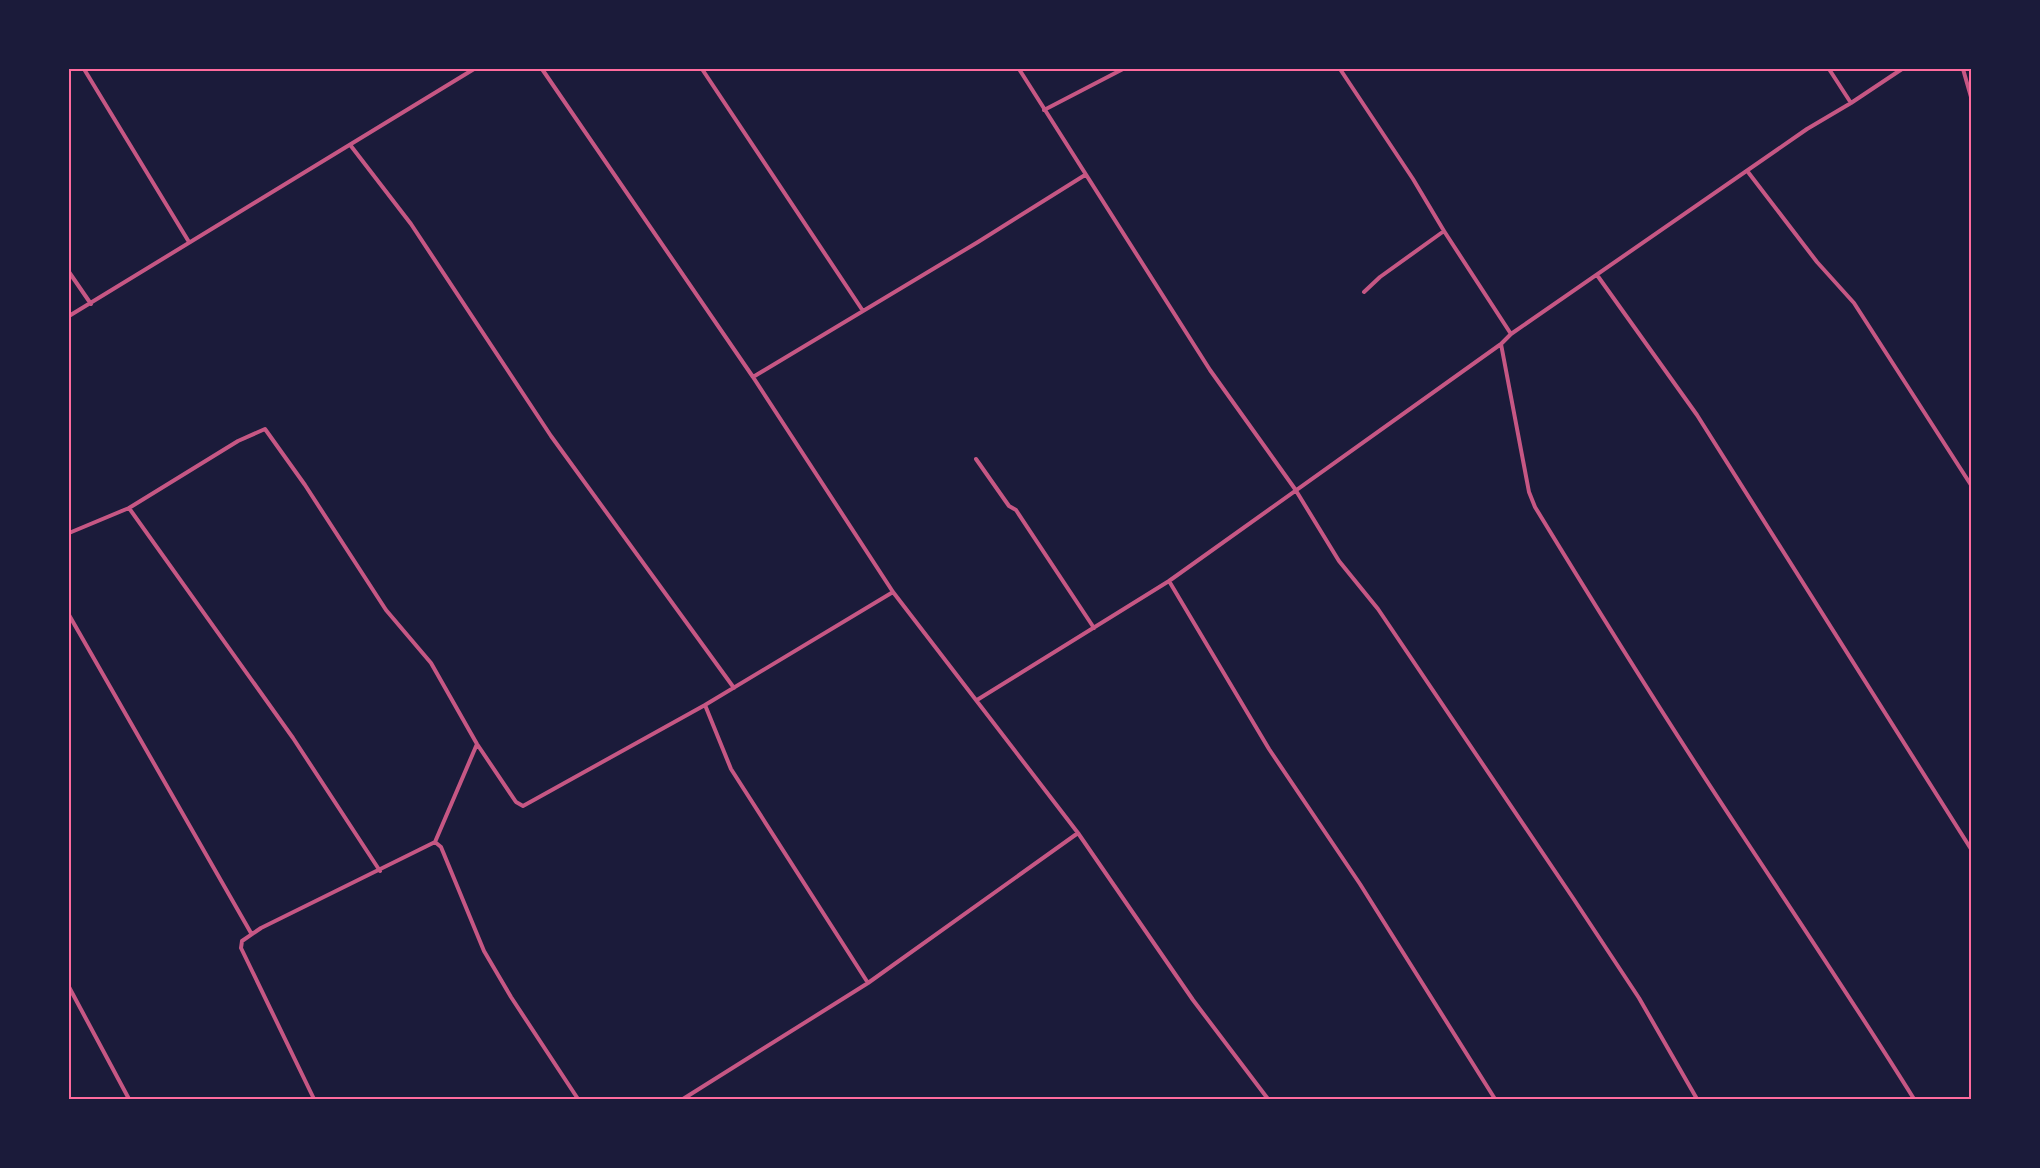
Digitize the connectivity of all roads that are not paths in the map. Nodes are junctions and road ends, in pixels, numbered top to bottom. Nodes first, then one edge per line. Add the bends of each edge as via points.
1 (84, 69) edge
2 (474, 69) edge
3 (542, 69) edge
4 (702, 69) edge
5 (1019, 69) edge
6 (1123, 69) edge
7 (1340, 69) edge
8 (1828, 69) edge
9 (1902, 69) edge
10 (1963, 69) edge
11 (1971, 97) edge
12 (1851, 103) junction
13 (1044, 110) junction
14 (351, 146) junction
15 (1748, 172) junction
16 (1085, 175) junction
17 (1443, 231) junction
18 (189, 242) junction
19 (69, 272) edge
20 (1597, 275) junction
21 (1364, 292) dead end
22 (91, 304) junction
23 (863, 311) junction
24 (69, 316) edge
25 (1511, 334) junction
26 (1501, 344) junction
27 (753, 377) junction
28 (976, 459) dead end
29 (1971, 485) edge
30 (1295, 489) junction
31 (129, 508) junction
32 (69, 533) edge
33 (1169, 581) junction
34 (893, 592) junction
35 (69, 615) edge
36 (1094, 628) junction
37 (734, 688) junction
38 (977, 700) junction
39 (705, 705) junction
40 (477, 744) junction
41 (1078, 833) junction
42 (435, 842) junction
43 (1971, 849) edge
44 (380, 871) junction
45 (251, 933) junction
46 (868, 983) junction
47 (69, 987) edge
48 (129, 1099) edge
49 (314, 1099) edge
50 (578, 1099) edge
51 (683, 1099) edge
52 (1268, 1099) edge
53 (1495, 1099) edge
54 (1697, 1099) edge
55 (1914, 1099) edge

1 - 18 street
2 - 14 street
3 - 27 street
4 - 23 street
5 - 13 street
6 - 13 street
7 - 17 street
8 - 12 street
9 - 12 street
10 - 11 street
12 - 15 street
13 - 16 street
14 - 18 street
14 - 37 street via 411,224 551,436
15 - 20 street
15 - 29 street via 1854,303
16 - 23 street
16 - 30 street via 1210,370
17 - 21 street
17 - 25 street
18 - 22 street
19 - 22 street
20 - 25 street
20 - 43 street via 1697,415
22 - 24 street
23 - 27 street
25 - 26 street
26 - 30 street
26 - 55 street via 1535,507 1612,633
27 - 34 street
28 - 36 street via 1009,506 1016,510
30 - 33 street
30 - 54 street via 1339,561 1378,609 1639,998
31 - 32 street
31 - 40 street via 238,441 265,429 386,610 430,663
31 - 44 street via 293,738
33 - 36 street
33 - 53 street via 1269,749 1360,884
34 - 37 street
34 - 38 street
35 - 45 street
36 - 38 street
37 - 39 street
38 - 41 street
39 - 40 street via 523,806 516,802
39 - 46 street via 731,769
40 - 42 street
41 - 46 street
41 - 52 street via 1193,1000
42 - 44 street
42 - 50 street via 441,847 484,951
44 - 45 street
45 - 49 street via 242,941 241,948
46 - 51 street
47 - 48 street

